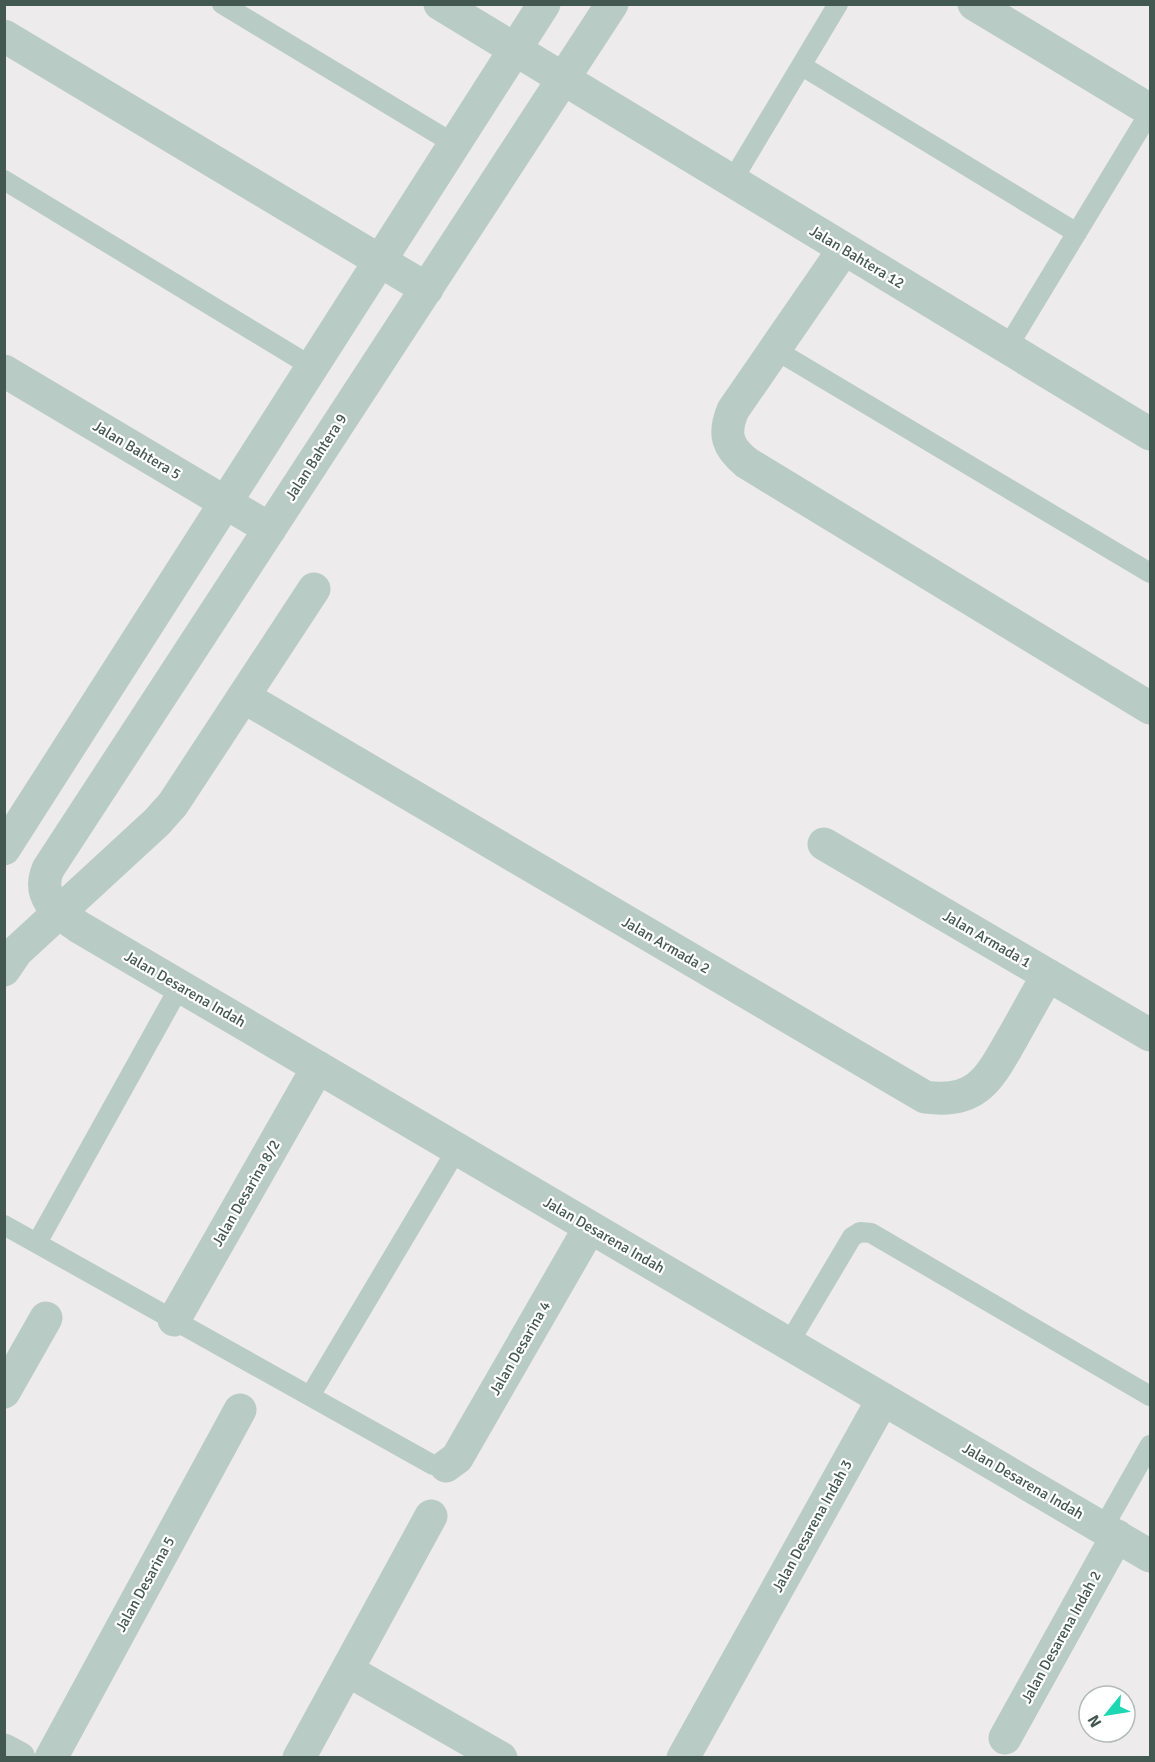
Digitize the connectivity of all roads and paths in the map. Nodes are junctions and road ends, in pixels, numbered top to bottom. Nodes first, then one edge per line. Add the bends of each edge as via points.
1 (222, 4) edge
2 (440, 4) edge
3 (544, 4) edge
4 (612, 4) edge
5 (838, 4) edge
6 (974, 4) edge
7 (4, 36) edge
8 (516, 51) junction
9 (802, 66) junction
10 (564, 79) junction
11 (1150, 111) edge
12 (456, 145) junction
13 (4, 180) edge
14 (732, 181) junction
15 (1077, 233) junction
16 (844, 249) junction
17 (381, 262) junction
18 (427, 289) junction
19 (1007, 348) junction
20 (774, 349) junction
21 (314, 368) junction
22 (4, 371) edge
23 (1150, 434) edge
24 (226, 503) junction
25 (270, 529) junction
26 (1150, 573) edge
27 (314, 589) dead end
28 (244, 697) junction
29 (1150, 708) edge
30 (824, 844) dead end
31 (4, 849) edge
32 (59, 912) junction
33 (4, 970) edge
34 (1048, 975) junction
35 (180, 986) junction
36 (1150, 1035) edge
37 (318, 1067) junction
38 (457, 1149) junction
39 (4, 1224) edge
40 (590, 1227) junction
41 (37, 1243) junction
42 (46, 1318) dead end
43 (174, 1320) junction
44 (789, 1343) junction
45 (4, 1392) edge
46 (310, 1396) junction
47 (1150, 1396) edge
48 (883, 1398) junction
49 (240, 1410) dead end
50 (1150, 1445) edge
51 (446, 1466) joint
52 (431, 1516) dead end
53 (1110, 1532) junction
54 (1150, 1556) edge
55 (347, 1670) junction
56 (1005, 1738) dead end
57 (4, 1750) edge
58 (19, 1758) edge
59 (51, 1758) edge
60 (299, 1758) edge
61 (501, 1758) edge
62 (683, 1758) edge

1 - 12 lane
2 - 8 street, Jalan Bahtera 12
3 - 8 street
4 - 10 street, Jalan Bahtera 9
5 - 9 lane
6 - 11 street
7 - 17 street
8 - 10 street, Jalan Bahtera 12
8 - 12 street
9 - 14 lane
9 - 15 lane
10 - 14 street, Jalan Bahtera 12
10 - 18 street, Jalan Bahtera 9
11 - 15 lane
12 - 17 street
13 - 21 lane
14 - 16 street, Jalan Bahtera 12
15 - 19 lane
16 - 19 street, Jalan Bahtera 12
16 - 20 street
17 - 18 street
17 - 21 street
18 - 25 street, Jalan Bahtera 9
19 - 23 street, Jalan Bahtera 12
20 - 26 lane
20 - 29 street via 727,423 735,453
21 - 24 street
22 - 24 street, Jalan Bahtera 5
24 - 25 street, Jalan Bahtera 5
24 - 31 street
25 - 32 street, Jalan Bahtera 9 via 48,869 44,891
27 - 28 street
28 - 32 street via 173,804
28 - 34 street, Jalan Armada 2 via 925,1097 942,1100 978,1088 992,1074
30 - 34 street, Jalan Armada 1
32 - 33 street via 17,951
32 - 35 street, Jalan Desarena Indah
34 - 36 street, Jalan Armada 1
35 - 37 street, Jalan Desarena Indah
35 - 41 lane
37 - 38 street, Jalan Desarena Indah
37 - 43 street, Jalan Desarina 8/2
38 - 40 street, Jalan Desarena Indah
38 - 46 lane
39 - 41 lane
40 - 44 street, Jalan Desarena Indah
40 - 51 street, Jalan Desarina 4 via 457,1458
41 - 43 lane
42 - 45 street
43 - 46 lane
44 - 47 lane via 852,1237 860,1232 871,1233
44 - 48 street, Jalan Desarena Indah
46 - 51 lane via 433,1465
48 - 53 street, Jalan Desarena Indah
48 - 62 street, Jalan Desarena Indah 3
49 - 59 street, Jalan Desarina 5
50 - 53 lane
52 - 55 street
53 - 54 street, Jalan Desarena Indah
53 - 56 street, Jalan Desarena Indah 2
55 - 60 street
55 - 61 street
57 - 58 street

